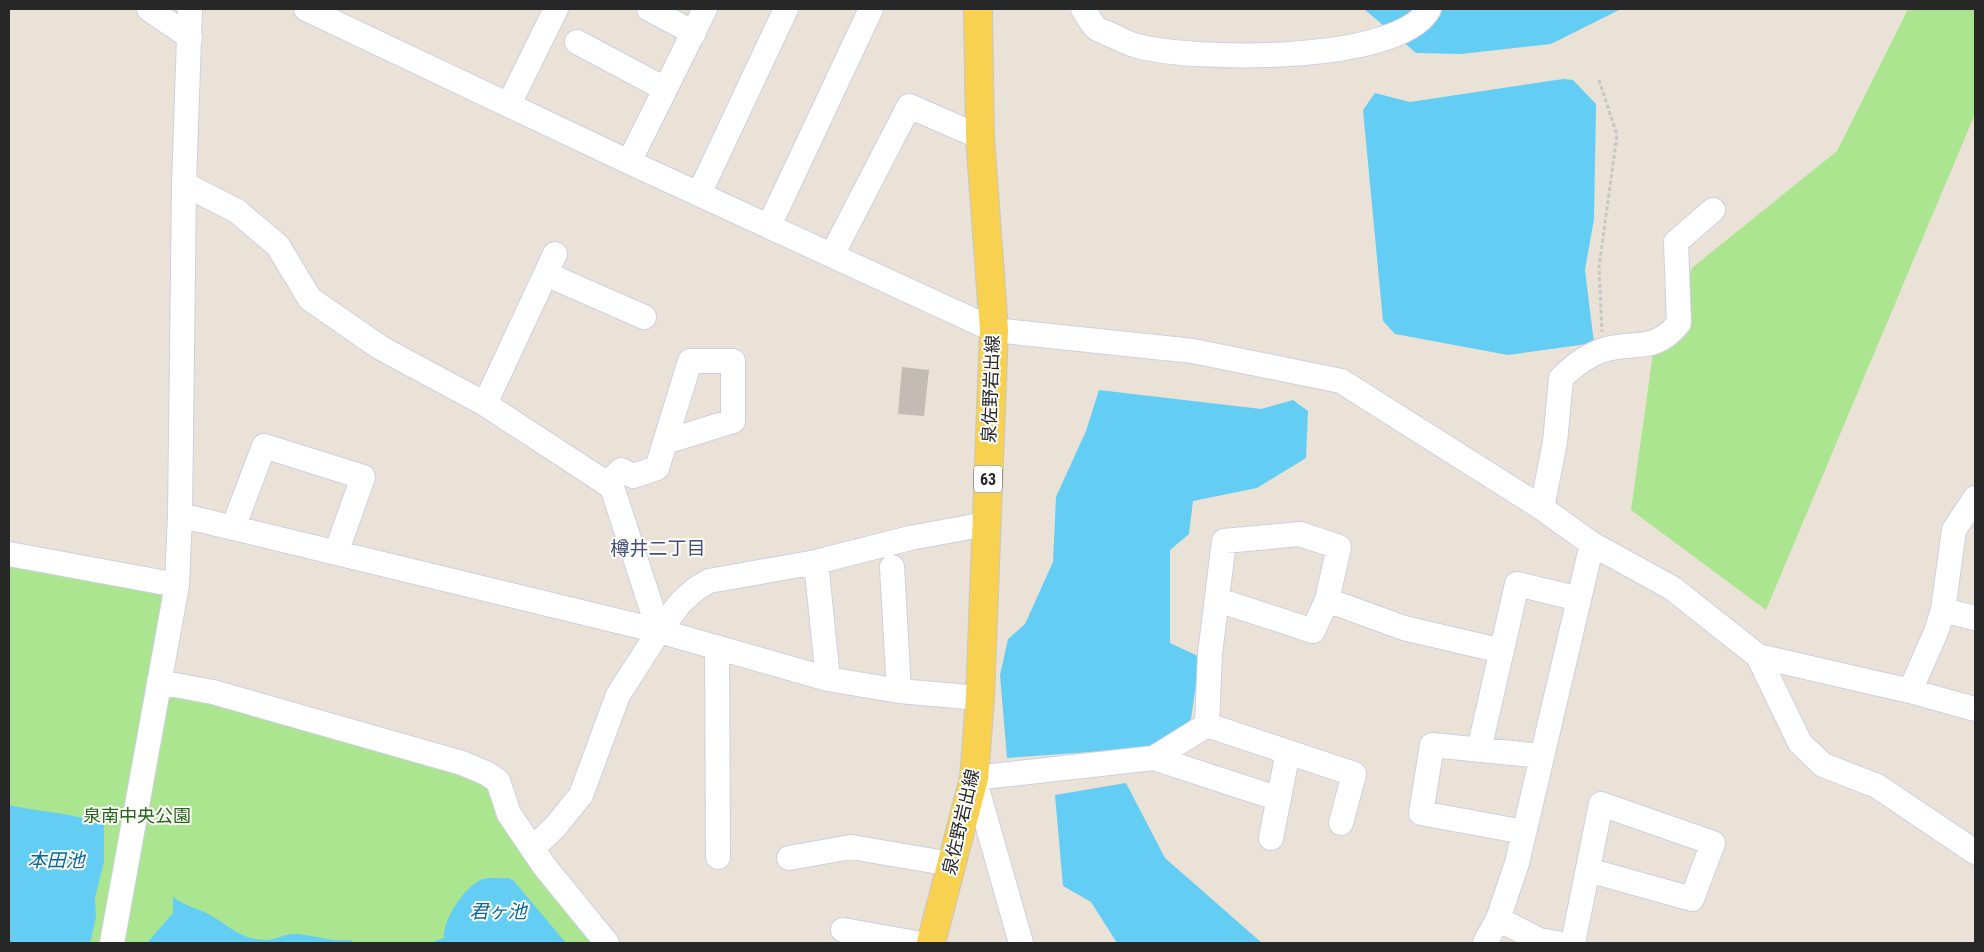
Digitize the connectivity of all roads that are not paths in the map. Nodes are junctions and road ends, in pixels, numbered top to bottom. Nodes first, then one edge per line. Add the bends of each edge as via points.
1 (149, 9) edge
2 (190, 9) edge
3 (306, 9) edge
4 (556, 9) edge
5 (649, 9) edge
6 (706, 9) edge
7 (786, 9) edge
8 (871, 9) edge
9 (978, 9) edge
10 (1083, 9) edge
11 (1429, 9) edge
12 (694, 33) junction
13 (190, 37) junction
14 (577, 42) dead end
15 (665, 89) junction
16 (509, 104) junction
17 (980, 137) junction
18 (629, 162) junction
19 (184, 184) junction
20 (699, 194) junction
21 (1714, 210) dead end
22 (768, 226) junction
23 (832, 255) junction
24 (644, 317) dead end
25 (994, 330) junction
26 (485, 404) junction
27 (665, 442) dead end
28 (607, 484) junction
29 (1975, 498) edge
30 (1542, 508) junction
31 (180, 515) junction
32 (986, 524) junction
33 (233, 528) junction
34 (1592, 544) junction
35 (336, 553) junction
36 (9, 554) edge
37 (816, 562) junction
38 (892, 567) dead end
39 (177, 585) junction
40 (1579, 599) junction
41 (1218, 600) junction
42 (1327, 600) junction
43 (1943, 610) junction
44 (1975, 618) edge
45 (659, 631) junction
46 (717, 647) junction
47 (1502, 651) junction
48 (1758, 656) junction
49 (828, 678) junction
50 (159, 682) junction
51 (899, 691) junction
52 (1910, 691) junction
53 (980, 698) junction
54 (1975, 709) edge
55 (1207, 724) junction
56 (1479, 750) junction
57 (1288, 752) junction
58 (1542, 756) junction
59 (1154, 758) junction
60 (974, 778) junction
61 (1279, 799) junction
62 (1341, 823) dead end
63 (1524, 832) junction
64 (1271, 838) dead end
65 (533, 848) junction
66 (1975, 852) edge
67 (718, 857) dead end
68 (788, 858) dead end
69 (951, 864) junction
70 (1588, 870) junction
71 (1498, 919) junction
72 (843, 930) dead end
73 (112, 943) edge
74 (607, 943) edge
75 (916, 943) edge
76 (931, 943) edge
77 (1021, 943) edge
78 (1485, 943) edge
79 (1557, 943) edge
80 (1573, 943) edge

1 - 13 street
2 - 13 street
3 - 16 street
4 - 16 street
5 - 12 street
6 - 12 street
7 - 20 street
8 - 22 street
9 - 17 main road, 泉佐野岩出線 / 63
10 - 11 street via 1096,28 1137,46 1187,54 1286,56 1368,42 1405,31 1424,17
12 - 15 street
13 - 19 street
14 - 15 street
15 - 18 street
16 - 18 street
17 - 23 street via 909,106
17 - 25 main road, 泉佐野岩出線 / 63
18 - 20 street
19 - 26 street via 237,211 278,246 310,299 381,348
19 - 31 street
20 - 22 street
21 - 30 street via 1676,242 1680,323 1670,334 1659,342 1603,350 1579,361 1561,378
22 - 23 street
23 - 25 street
24 - 26 street via 551,264
25 - 30 street via 1193,352 1341,381
25 - 32 main road, 泉佐野岩出線 / 63
26 - 28 street
27 - 28 street via 657,468 633,476 621,470
28 - 45 street via 612,487
29 - 43 street via 1954,530
30 - 34 street
31 - 33 street
31 - 39 street
32 - 37 street via 910,538
32 - 53 main road, 泉佐野岩出線 / 63
33 - 35 street
33 - 35 street via 264,446 362,477
34 - 40 street
34 - 48 street via 1672,588
35 - 45 street
36 - 39 street
37 - 45 street via 709,580 681,602
37 - 49 street
38 - 51 street
39 - 50 street
40 - 47 street via 1517,584
40 - 58 street
41 - 42 street via 1313,631
41 - 42 street via 1224,541 1300,534 1339,548
41 - 55 street via 1210,654
42 - 47 street via 1404,628
43 - 44 street
43 - 52 street
45 - 46 street
45 - 65 street via 618,695 581,795
46 - 49 street
46 - 67 street
47 - 56 street
48 - 52 street
48 - 66 street via 1800,744 1824,765 1877,786
49 - 51 street
50 - 65 street via 213,692 462,763 486,773 498,781 509,814
50 - 73 street
51 - 53 street
52 - 54 street
53 - 60 main road, 泉佐野岩出線 / 63
55 - 57 street
55 - 59 street
56 - 58 street
56 - 63 street via 1432,746 1421,813
57 - 61 street
57 - 62 street via 1354,774
58 - 63 street
59 - 60 street
59 - 61 street
60 - 69 main road, 泉佐野岩出線 / 63
60 - 77 street
61 - 64 street
63 - 71 street
65 - 74 street
68 - 69 street via 851,847
69 - 76 main road, 泉佐野岩出線 / 63
70 - 70 street via 1692,899 1713,843 1601,804
70 - 80 street
71 - 78 street
71 - 79 street via 1539,940
72 - 75 street

